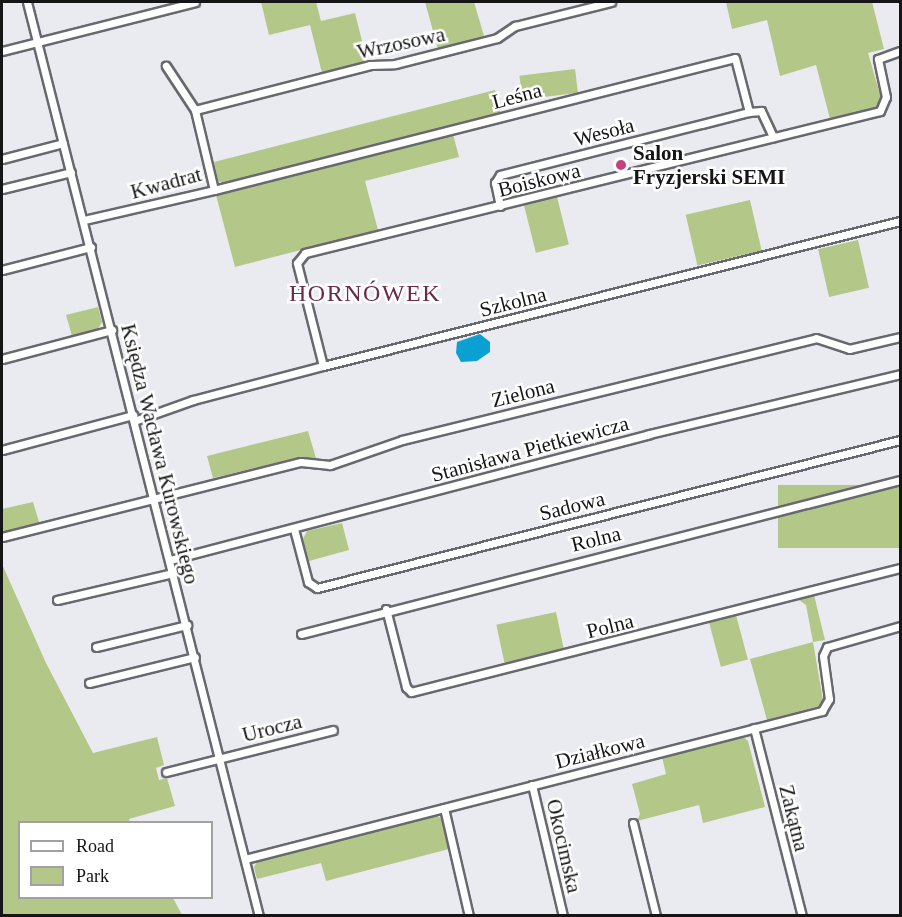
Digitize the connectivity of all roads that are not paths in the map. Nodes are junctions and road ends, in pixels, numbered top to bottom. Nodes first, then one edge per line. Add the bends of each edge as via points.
1 (27, 2) edge
2 (195, 2) edge
3 (610, 2) edge
4 (37, 42) junction
5 (2, 51) edge
6 (900, 51) edge
7 (166, 66) dead end
8 (195, 110) junction
9 (749, 112) junction
10 (773, 137) junction
11 (63, 143) junction
12 (2, 159) edge
13 (71, 172) junction
14 (2, 189) edge
15 (214, 190) junction
16 (500, 206) junction
17 (84, 220) junction
18 (900, 221) edge
19 (91, 247) junction
20 (2, 270) edge
21 (112, 330) junction
22 (900, 338) edge
23 (2, 359) edge
24 (323, 366) junction
25 (900, 374) edge
26 (134, 418) junction
27 (900, 441) edge
28 (2, 450) edge
29 (900, 480) edge
30 (154, 498) junction
31 (294, 529) junction
32 (2, 537) edge
33 (170, 560) junction
34 (900, 568) edge
35 (173, 573) junction
36 (57, 600) dead end
37 (386, 609) junction
38 (187, 625) junction
39 (900, 626) edge
40 (301, 634) dead end
41 (96, 647) dead end
42 (195, 657) junction
43 (90, 683) dead end
44 (754, 728) junction
45 (333, 730) dead end
46 (219, 759) junction
47 (165, 772) dead end
48 (532, 785) junction
49 (444, 808) junction
50 (633, 823) dead end
51 (245, 859) junction
52 (259, 915) edge
53 (469, 915) edge
54 (563, 915) edge
55 (656, 915) edge
56 (802, 915) edge

1 - 4 street, Księdza Wacława Kurowskiego
2 - 4 street
3 - 8 street, Wrzosowa via 515,26 497,38 395,64 370,65
4 - 5 street
4 - 11 street, Księdza Wacława Kurowskiego
6 - 10 street, Boiskowa via 878,59 886,97 880,111
7 - 8 street
8 - 15 street, Kwadrat
9 - 10 street via 761,111
9 - 15 street, Leśna via 735,58
9 - 16 street, Wesoła via 500,175 495,183
10 - 16 street, Boiskowa
11 - 12 street
11 - 13 street, Księdza Wacława Kurowskiego
13 - 14 street
13 - 17 street, Księdza Wacława Kurowskiego
15 - 17 street, Kwadrat
16 - 24 street, Boiskowa via 298,258
17 - 19 street, Księdza Wacława Kurowskiego
18 - 24 street, Szkolna
19 - 20 street
19 - 21 street, Księdza Wacława Kurowskiego
21 - 23 street
21 - 26 street, Księdza Wacława Kurowskiego
22 - 30 street, Zielona via 854,349 816,338 402,440 330,465 301,462
24 - 26 street, Szkolna
25 - 31 street, Stanisława Pietkiewicza via 648,434
26 - 28 street, Szkolna
26 - 30 street, Księdza Wacława Kurowskiego
27 - 31 street, Sadowa via 317,588 308,582
29 - 37 street, Rolna
30 - 32 street, Zielona
30 - 33 street, Księdza Wacława Kurowskiego
31 - 33 street, Stanisława Pietkiewicza
33 - 35 street, Księdza Wacława Kurowskiego
34 - 37 street, Polna via 418,691 406,687
35 - 36 street
35 - 38 street, Księdza Wacława Kurowskiego
37 - 40 street, Rolna
38 - 41 street
38 - 42 street, Księdza Wacława Kurowskiego
39 - 44 street, Działkowa via 832,642 823,656 829,699 826,708
42 - 43 street
42 - 46 street, Księdza Wacława Kurowskiego
44 - 48 street, Działkowa
44 - 56 street, Zakątna
45 - 46 street, Urocza
46 - 47 street, Urocza
46 - 51 street, Księdza Wacława Kurowskiego
48 - 49 street, Działkowa
48 - 54 street, Okocimska
49 - 51 street, Działkowa
49 - 53 street
50 - 55 street
51 - 52 street, Księdza Wacława Kurowskiego

